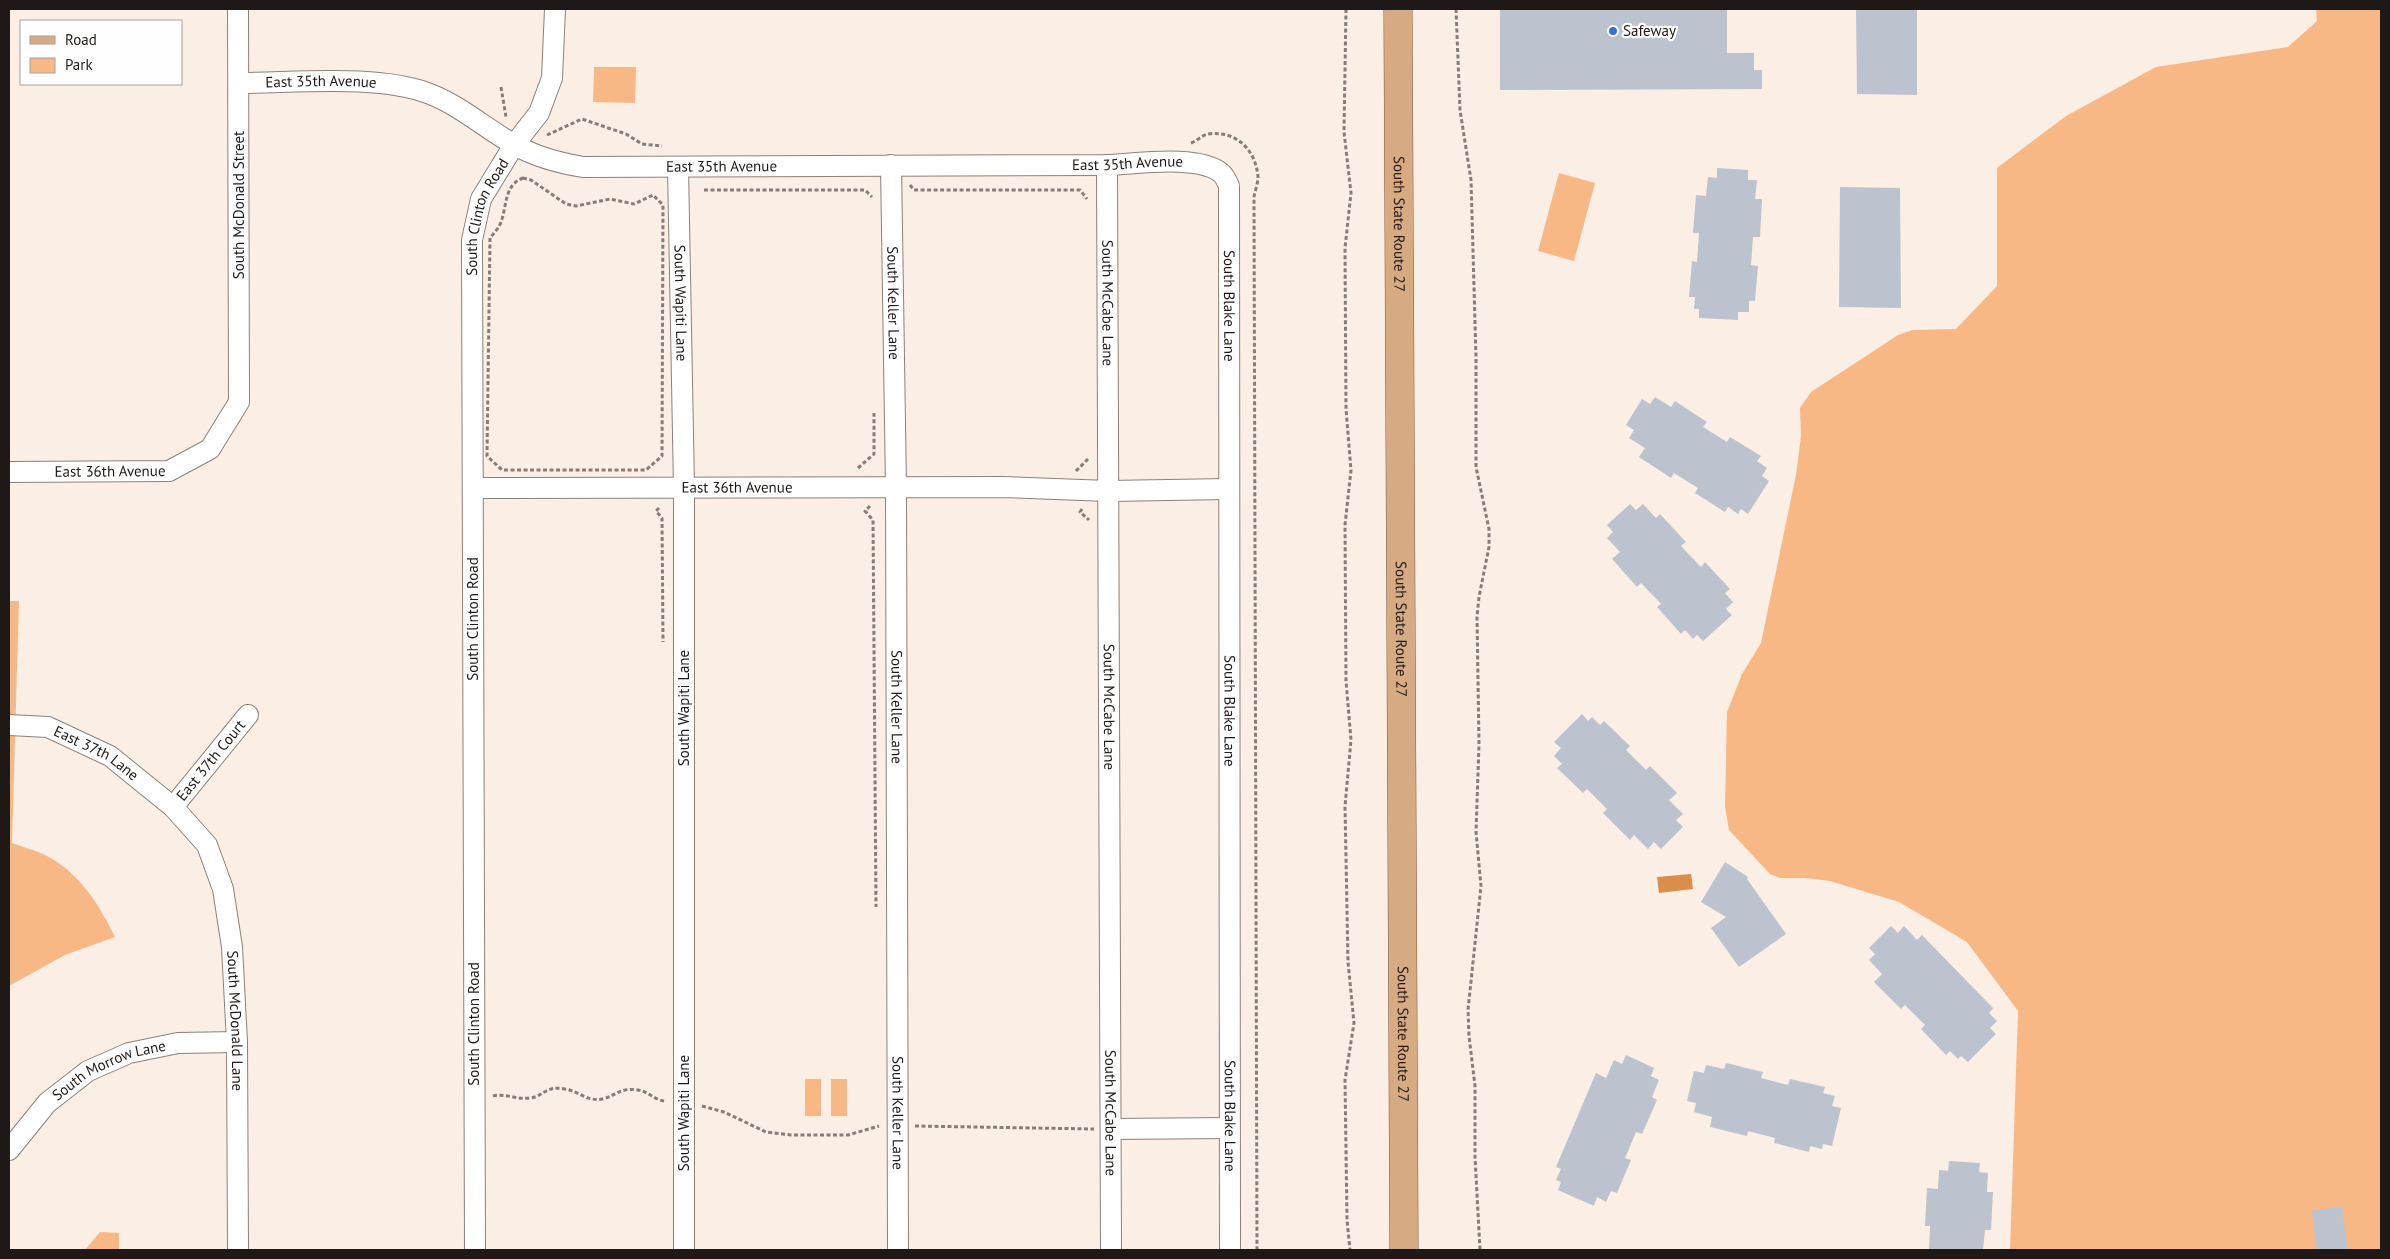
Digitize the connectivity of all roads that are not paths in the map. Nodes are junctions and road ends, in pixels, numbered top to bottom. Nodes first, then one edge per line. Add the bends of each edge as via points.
1 (238, 9) edge
2 (555, 9) edge
3 (1398, 9) edge
4 (239, 83) junction
5 (514, 145) junction
6 (892, 166) junction
7 (1106, 166) junction
8 (678, 167) junction
9 (1222, 173) joint
10 (239, 402) joint
11 (9, 472) edge
12 (896, 487) junction
13 (472, 488) junction
14 (684, 488) junction
15 (1228, 489) junction
16 (1108, 491) junction
17 (248, 715) dead end
18 (9, 725) edge
19 (173, 807) junction
20 (237, 1042) junction
21 (1229, 1128) junction
22 (1111, 1129) junction
23 (9, 1150) edge
24 (238, 1250) edge
25 (475, 1250) edge
26 (684, 1250) edge
27 (898, 1250) edge
28 (1111, 1250) edge
29 (1230, 1250) edge
30 (1404, 1250) edge

1 - 4 street, South McDonald Street
2 - 5 street, South Clinton Road via 552,78 539,113
3 - 30 main road, South State Route 27
4 - 5 street, East 35th Avenue via 355,82 410,87 467,113
4 - 10 street, South McDonald Street
5 - 8 street, East 35th Avenue via 556,162 583,167
5 - 13 street, South Clinton Road via 481,199 472,240
6 - 7 street, East 35th Avenue
6 - 8 street, East 35th Avenue
6 - 12 street, South Keller Lane
7 - 9 street, East 35th Avenue via 1188,162 1203,164
7 - 16 street, South McCabe Lane
8 - 14 street, South Wapiti Lane
9 - 15 street, South Blake Lane via 1229,186
10 - 11 street, East 36th Avenue via 210,449 169,471
12 - 14 street, East 36th Avenue
12 - 16 street, East 36th Avenue
12 - 27 street, South Keller Lane
13 - 14 street, East 36th Avenue
13 - 25 street, South Clinton Road
14 - 26 street, South Wapiti Lane
15 - 16 street, East 36th Avenue
15 - 21 street, South Blake Lane
16 - 22 street, South McCabe Lane
17 - 19 street, East 37th Court
18 - 19 street, East 37th Lane via 48,728 110,756
19 - 20 street, South McDonald Lane via 207,845 223,889 232,947
20 - 23 street, South Morrow Lane via 178,1043 129,1053 88,1072 47,1103
20 - 24 street, South McDonald Lane
21 - 22 street
21 - 29 street, South Blake Lane
22 - 28 street, South McCabe Lane

